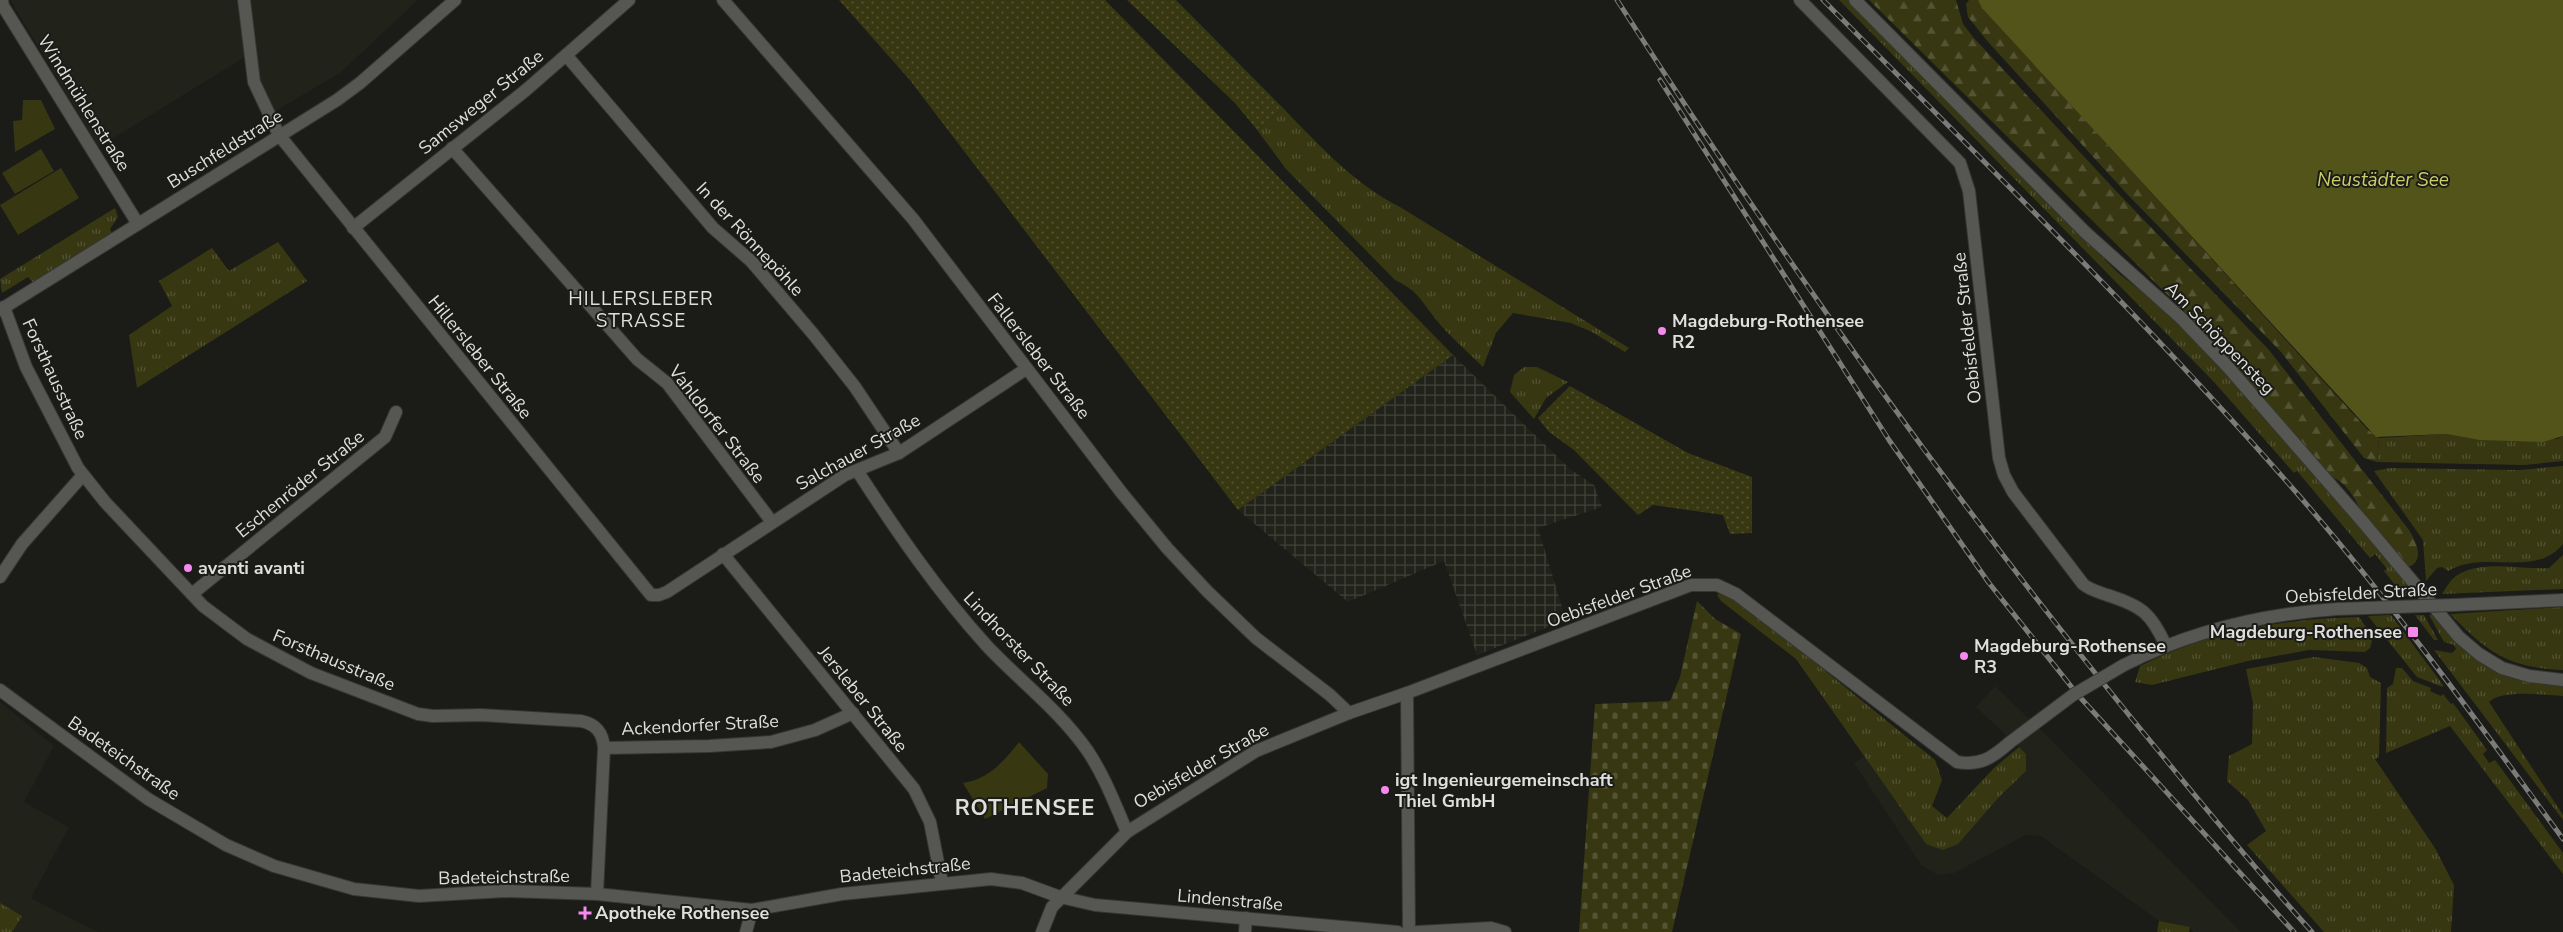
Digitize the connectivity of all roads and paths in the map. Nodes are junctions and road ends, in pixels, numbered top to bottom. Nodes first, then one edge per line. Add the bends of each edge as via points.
1 (2, 0) edge
2 (244, 0) edge
3 (455, 0) edge
4 (629, 0) edge
5 (723, 0) edge
6 (1800, 0) edge
7 (1855, 0) edge
8 (566, 55) junction
9 (279, 135) junction
10 (452, 148) junction
11 (138, 224) junction
12 (353, 228) junction
13 (2, 308) edge
14 (1026, 369) junction
15 (396, 412) dead end
16 (899, 454) junction
17 (858, 472) junction
18 (83, 475) junction
19 (772, 522) junction
20 (723, 554) junction
21 (0, 577) edge
22 (192, 594) junction
23 (656, 596) joint
24 (2563, 600) edge
25 (2166, 646) junction
26 (2563, 680) edge
27 (0, 690) edge
28 (1407, 693) junction
29 (853, 713) junction
30 (1349, 713) junction
31 (604, 748) junction
32 (1127, 832) junction
33 (942, 883) junction
34 (598, 894) junction
35 (1060, 898) junction
36 (752, 910) junction
37 (1246, 918) junction
38 (746, 932) edge
39 (1042, 932) edge
40 (1245, 932) edge
41 (1398, 932) edge
42 (1409, 932) edge
43 (1417, 932) edge
44 (1505, 932) edge

1 - 11 street, Windmühlenstraße
2 - 9 street, Hillersleber Straße via 254,82
3 - 9 street, Buschfeldstraße via 349,92
4 - 8 street, Samsweger Straße
5 - 14 street, Fallersleber Straße via 913,219
6 - 25 street, Oebisfelder Straße via 1960,163 1970,191 1999,458 2004,475 2013,492 2083,584 2143,611 2156,623
7 - 26 street, Am Schöppensteg via 2085,232 2181,318 2227,366 2459,637 2502,668 2529,676
8 - 10 street, Samsweger Straße
8 - 16 street, In der Rönnepöhle via 712,228 751,261 814,335 855,387
9 - 11 street, Buschfeldstraße
9 - 12 street, Hillersleber Straße
10 - 12 street, Samsweger Straße
10 - 19 street, Vahldorfer Straße via 637,359 667,384
11 - 13 street, Buschfeldstraße
12 - 23 street, Hillersleber Straße via 646,592
13 - 18 street, Forsthausstraße via 26,368
14 - 16 street, Salchauer Straße
14 - 30 street, Fallersleber Straße via 1121,492 1186,569 1256,638
15 - 22 street, Eschenröder Straße via 386,437
16 - 17 street, Salchauer Straße
17 - 19 street, Salchauer Straße via 845,475
17 - 32 street, Lindhorster Straße via 947,598 987,646 1082,742 1101,772
18 - 21 street via 22,544
18 - 22 street, Forsthausstraße
19 - 20 street, Salchauer Straße
20 - 23 street, Salchauer Straße
20 - 29 street, Jersleber Straße
22 - 31 street, Forsthausstraße via 215,616 258,646 311,673 418,714 585,722 599,731
24 - 25 street, Oebisfelder Straße, bridge via 2337,609 2255,619
25 - 28 street, Oebisfelder Straße, bridge via 2073,694 1984,762 1974,764 1957,762 1762,612 1728,589 1711,584 1691,585
27 - 34 street, Badeteichstraße via 148,798 226,845 274,866 339,885 398,895 439,896 505,891
28 - 30 street, Oebisfelder Straße
28 - 42 street
29 - 31 street, Ackendorfer Straße via 815,730 771,742
29 - 33 street, Jersleber Straße via 921,801 930,822
30 - 32 street, Oebisfelder Straße via 1256,751
31 - 34 street
32 - 35 street, Oebisfelder Straße
33 - 35 street, Badeteichstraße via 1000,879
33 - 36 street, Badeteichstraße via 842,894
34 - 36 street, Badeteichstraße
35 - 37 street, Lindenstraße via 1095,905
35 - 39 street, Oebisfelder Straße via 1048,914
36 - 38 street
37 - 40 street
37 - 41 street, Lindenstraße
43 - 44 street via 1491,928

